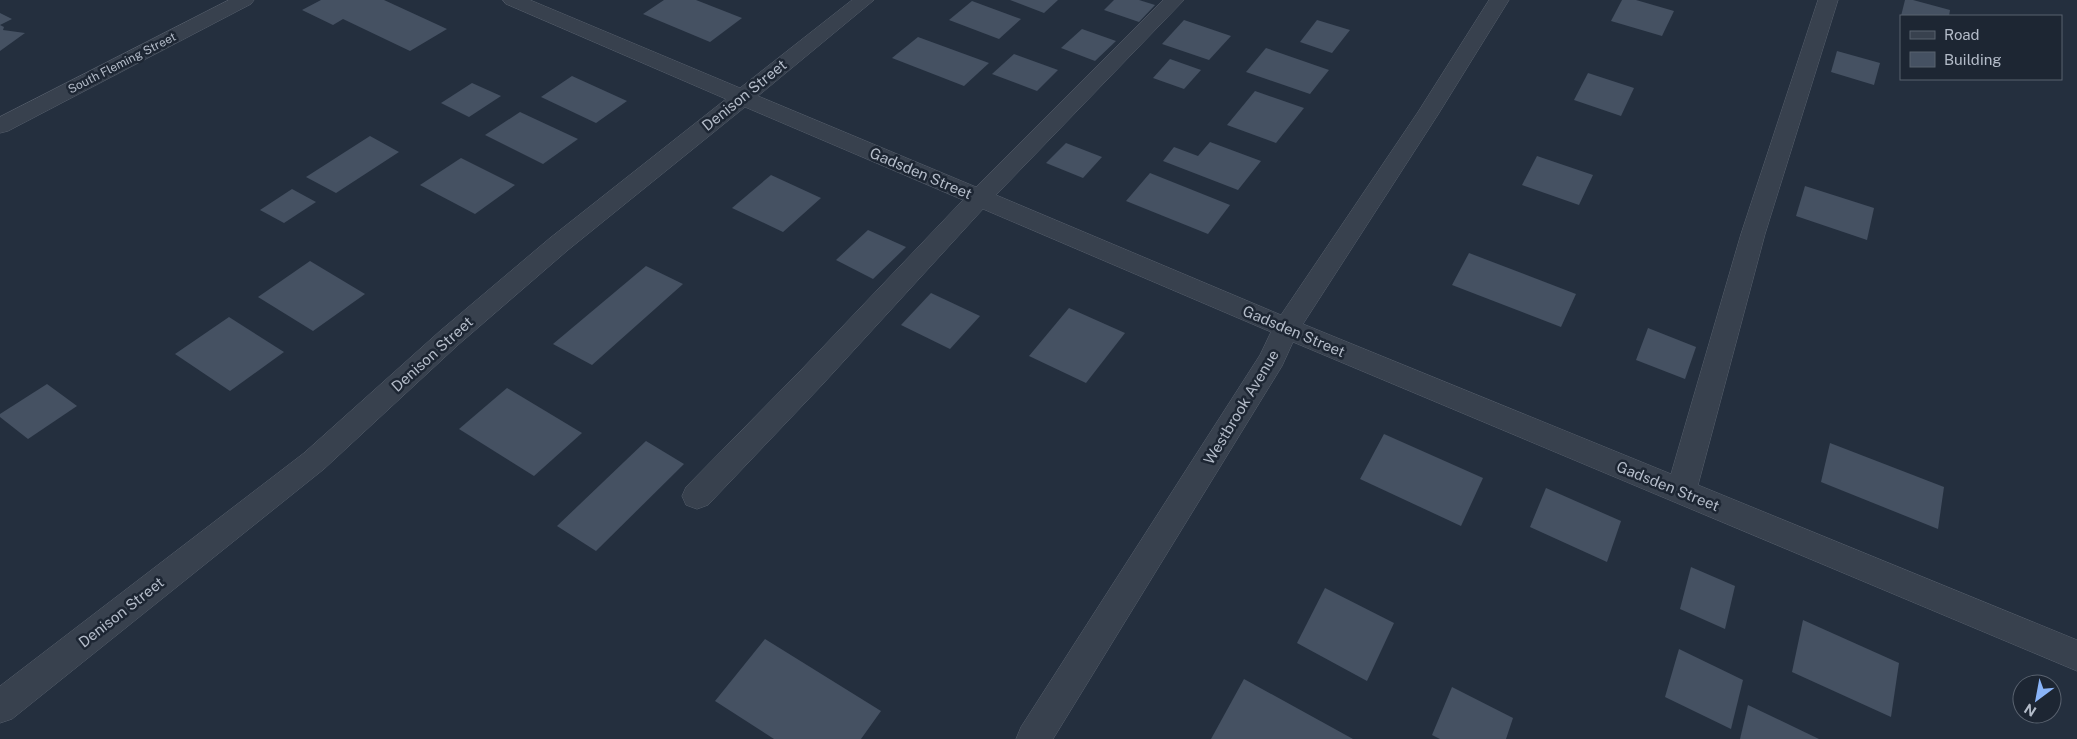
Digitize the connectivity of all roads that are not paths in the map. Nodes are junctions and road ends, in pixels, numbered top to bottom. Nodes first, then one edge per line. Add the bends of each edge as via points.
1 (244, 0) edge
2 (513, 0) edge
3 (864, 0) edge
4 (1174, 0) edge
5 (1499, 0) edge
6 (1828, 0) edge
7 (741, 97) junction
8 (0, 126) edge
9 (979, 198) junction
10 (1286, 328) junction
11 (1682, 492) junction
12 (697, 496) dead end
13 (2077, 656) edge
14 (0, 707) edge
15 (1033, 739) edge

1 - 8 street, South Fleming Street
2 - 7 street, Gadsden Street
3 - 7 street, Denison Street
4 - 9 street
5 - 10 street, Westbrook Avenue
6 - 11 street via 1753,234
7 - 9 street, Gadsden Street
7 - 14 street, Denison Street via 522,275 314,461
9 - 10 street, Gadsden Street
9 - 12 street
10 - 11 street, Gadsden Street
10 - 15 street, Westbrook Avenue via 1272,359
11 - 13 street, Gadsden Street

